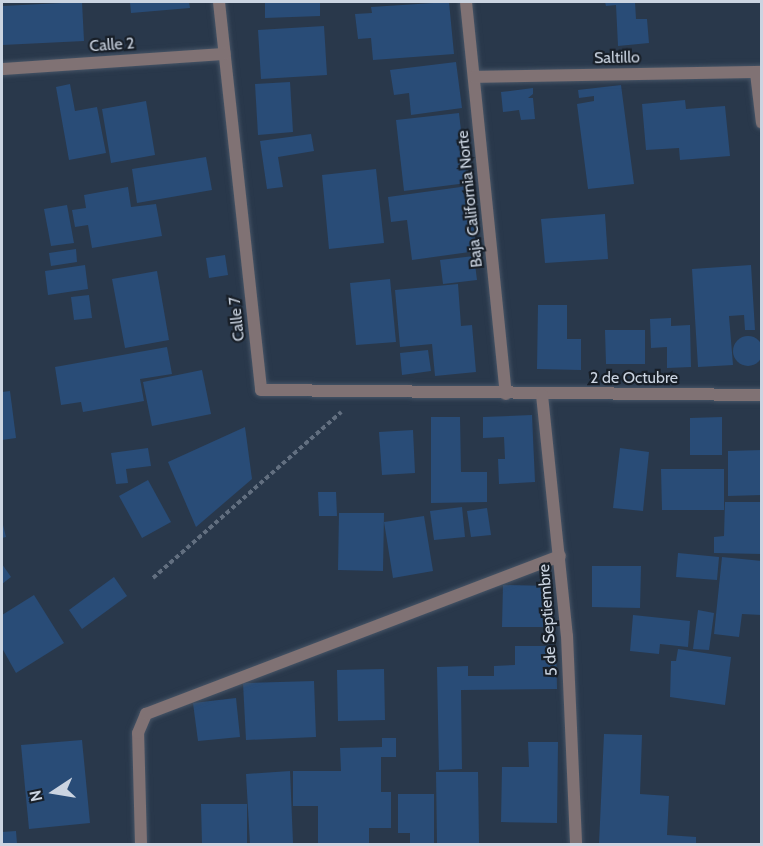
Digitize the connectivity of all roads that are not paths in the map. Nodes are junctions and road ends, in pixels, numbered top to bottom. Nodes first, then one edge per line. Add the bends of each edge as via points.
1 (219, 2) edge
2 (466, 2) edge
3 (225, 54) junction
4 (2, 69) edge
5 (759, 73) edge
6 (474, 77) junction
7 (762, 123) edge
8 (506, 394) junction
9 (542, 395) junction
10 (762, 395) edge
11 (560, 556) junction
12 (141, 844) edge
13 (576, 844) edge

1 - 3 street, Calle 7
2 - 6 street, Baja California Norte
3 - 4 street, Calle 2
3 - 8 street, Calle 7 via 261,390
5 - 6 street, Saltillo
5 - 7 street
6 - 8 street, Baja California Norte
8 - 9 street, 2 de Octubre
9 - 10 street, 2 de Octubre
9 - 11 street, 5 de Septiembre
11 - 12 street via 146,714 138,733
11 - 13 street, 5 de Septiembre

